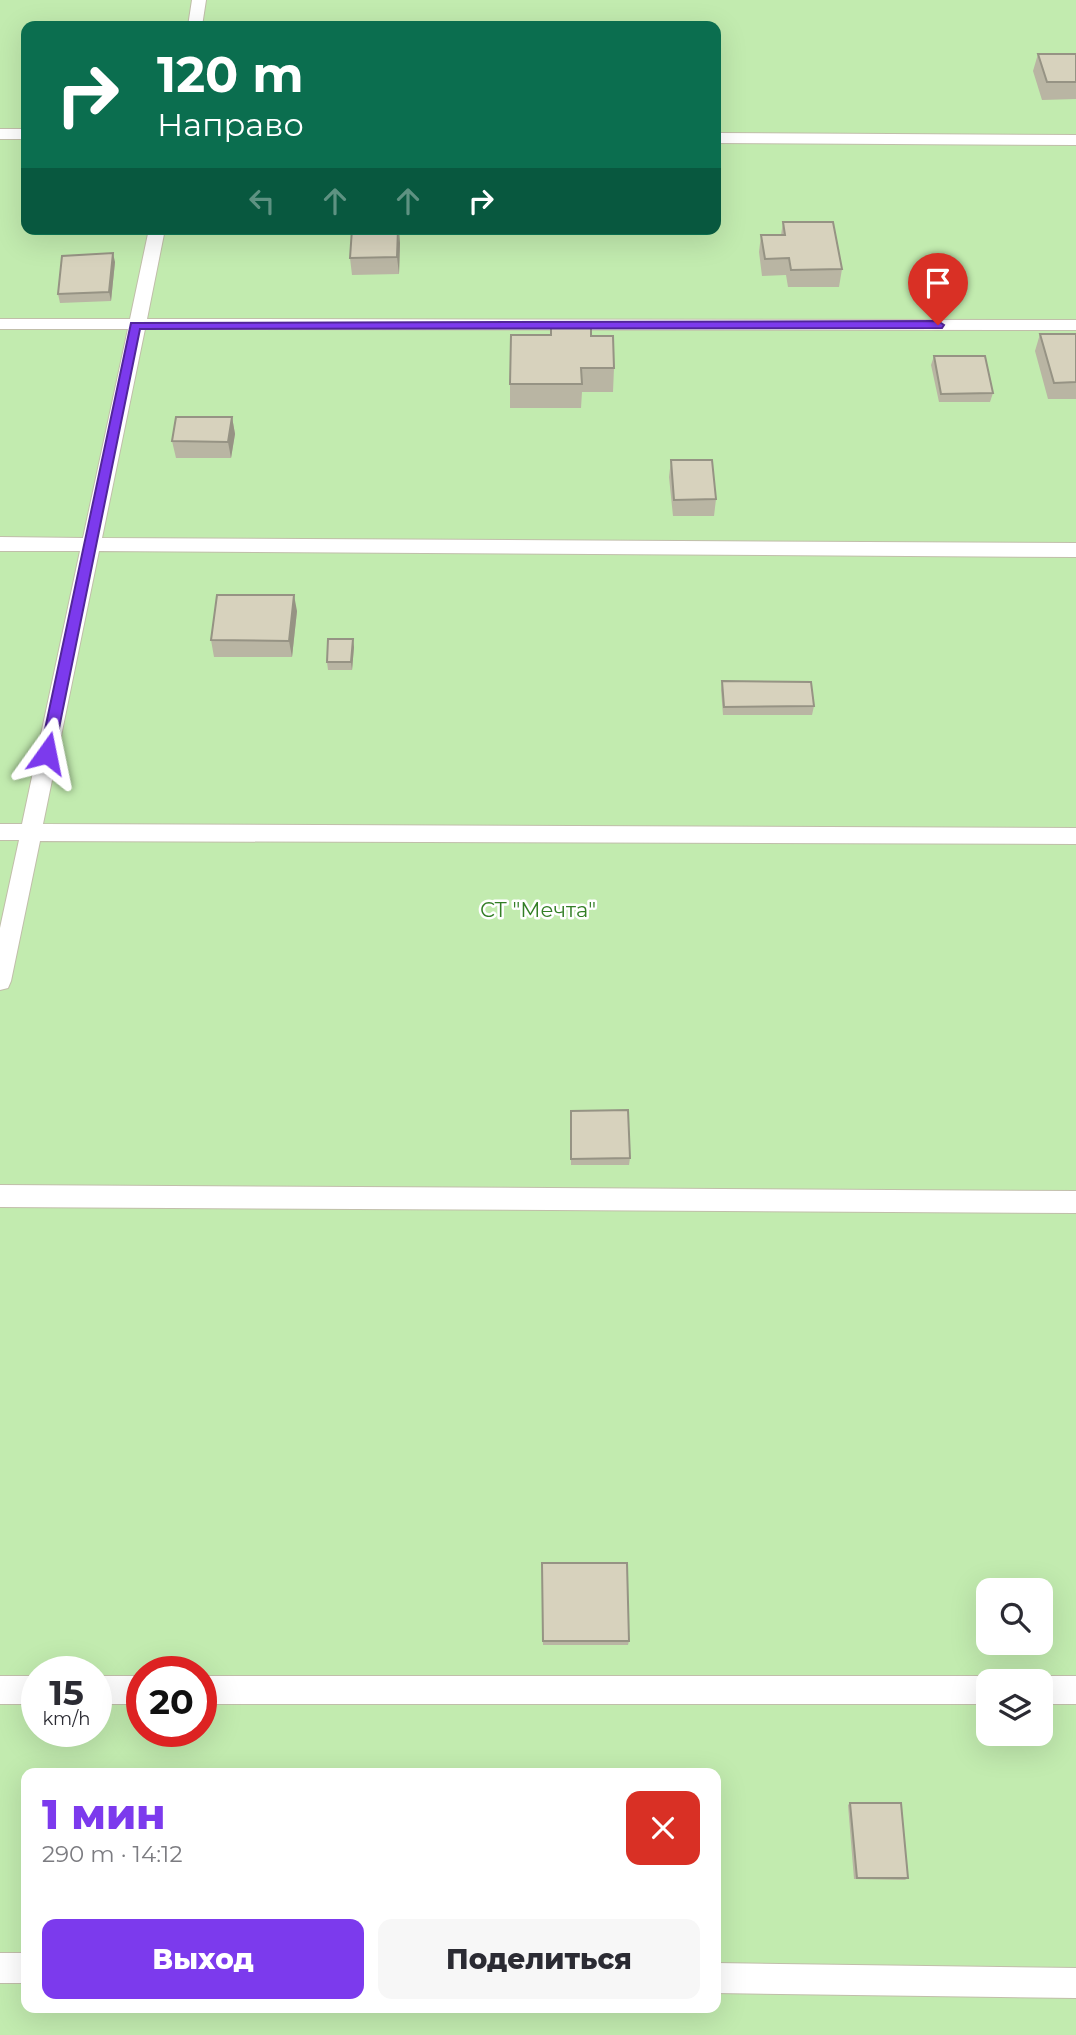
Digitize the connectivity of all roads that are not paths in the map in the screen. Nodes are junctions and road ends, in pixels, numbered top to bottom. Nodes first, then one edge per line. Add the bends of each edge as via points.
1 (199, 0) edge
2 (196, 21) edge
3 (0, 134) edge
4 (21, 134) edge
5 (721, 138) edge
6 (1076, 140) edge
7 (156, 235) edge
8 (0, 324) edge
9 (135, 325) junction
10 (1076, 325) edge
11 (0, 544) edge
12 (90, 545) junction
13 (1076, 550) edge
14 (0, 832) edge
15 (31, 832) junction
16 (1076, 836) edge
17 (0, 981) edge
18 (0, 1196) edge
19 (1076, 1202) edge
20 (0, 1690) edge
21 (21, 1690) edge
22 (217, 1690) edge
23 (976, 1690) edge
24 (1053, 1690) edge
25 (1076, 1690) edge
26 (0, 1968) edge
27 (21, 1968) edge
28 (721, 1978) edge
29 (1076, 1983) edge

1 - 2 lane
3 - 4 lane
5 - 6 lane
7 - 9 lane
8 - 9 lane
9 - 10 lane
9 - 12 lane
11 - 12 lane
12 - 13 lane
12 - 15 lane
14 - 15 lane
15 - 16 lane
15 - 17 lane
18 - 19 lane
20 - 21 lane
22 - 23 lane
24 - 25 lane
26 - 27 lane
28 - 29 lane

